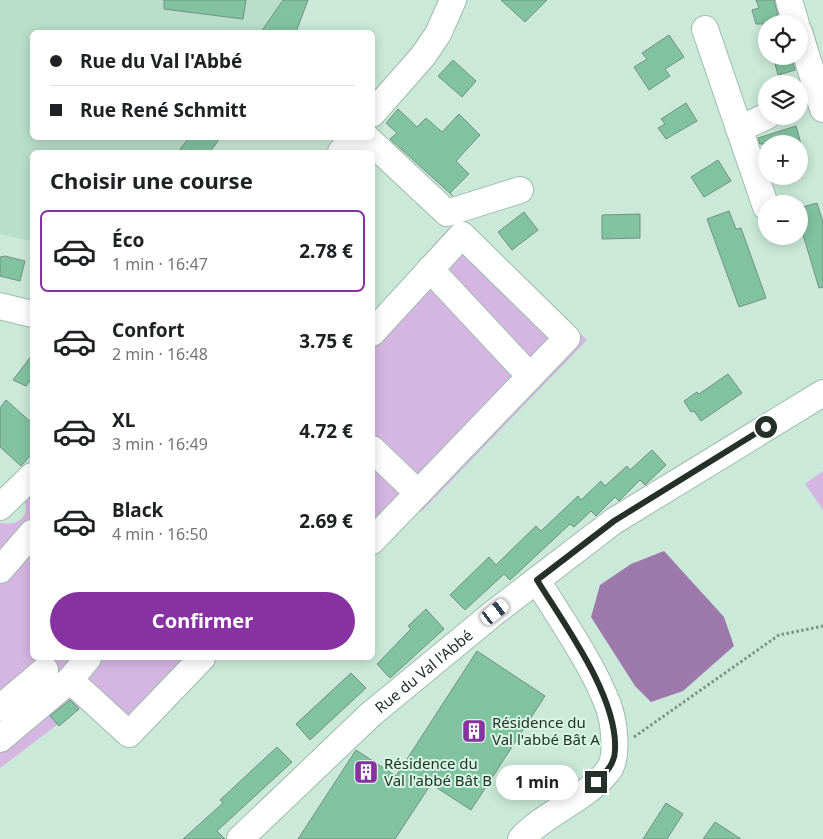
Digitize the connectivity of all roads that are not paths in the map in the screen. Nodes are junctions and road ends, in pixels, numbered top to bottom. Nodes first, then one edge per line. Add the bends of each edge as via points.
1 (453, 0) edge
2 (789, 0) edge
3 (793, 15) edge
4 (705, 29) dead end
5 (806, 65) edge
6 (813, 101) edge
7 (375, 111) edge
8 (758, 120) edge
9 (740, 129) junction
10 (351, 140) edge
11 (369, 140) edge
12 (343, 150) edge
13 (520, 190) dead end
14 (762, 195) edge
15 (447, 213) junction
16 (462, 235) junction
17 (430, 269) junction
18 (0, 306) edge
19 (30, 314) edge
20 (375, 330) edge
21 (530, 376) junction
22 (823, 393) edge
23 (375, 452) edge
24 (30, 478) edge
25 (418, 493) junction
26 (2, 505) edge
27 (30, 525) edge
28 (30, 535) edge
29 (375, 538) edge
30 (0, 570) edge
31 (537, 580) junction
32 (82, 660) edge
33 (195, 660) edge
34 (56, 668) edge
35 (0, 708) edge
36 (0, 740) edge
37 (240, 839) edge
38 (521, 839) edge

1 - 7 street via 438,34 423,56
2 - 3 street
4 - 9 street
5 - 6 street
8 - 9 street
9 - 14 street
10 - 12 street
11 - 15 street
13 - 15 street
15 - 16 street
16 - 17 street
16 - 21 street via 567,338
17 - 20 street
17 - 21 street
18 - 19 street
21 - 25 street
22 - 31 street, Rue du Val l'Abbé via 614,521
23 - 25 street
24 - 26 street
25 - 29 street
26 - 27 street
28 - 30 street
31 - 37 street, Rue du Val l'Abbé via 370,715
31 - 38 street via 609,707 615,750 609,770 584,793
32 - 34 street
33 - 34 street via 129,734
34 - 35 street
34 - 36 street

